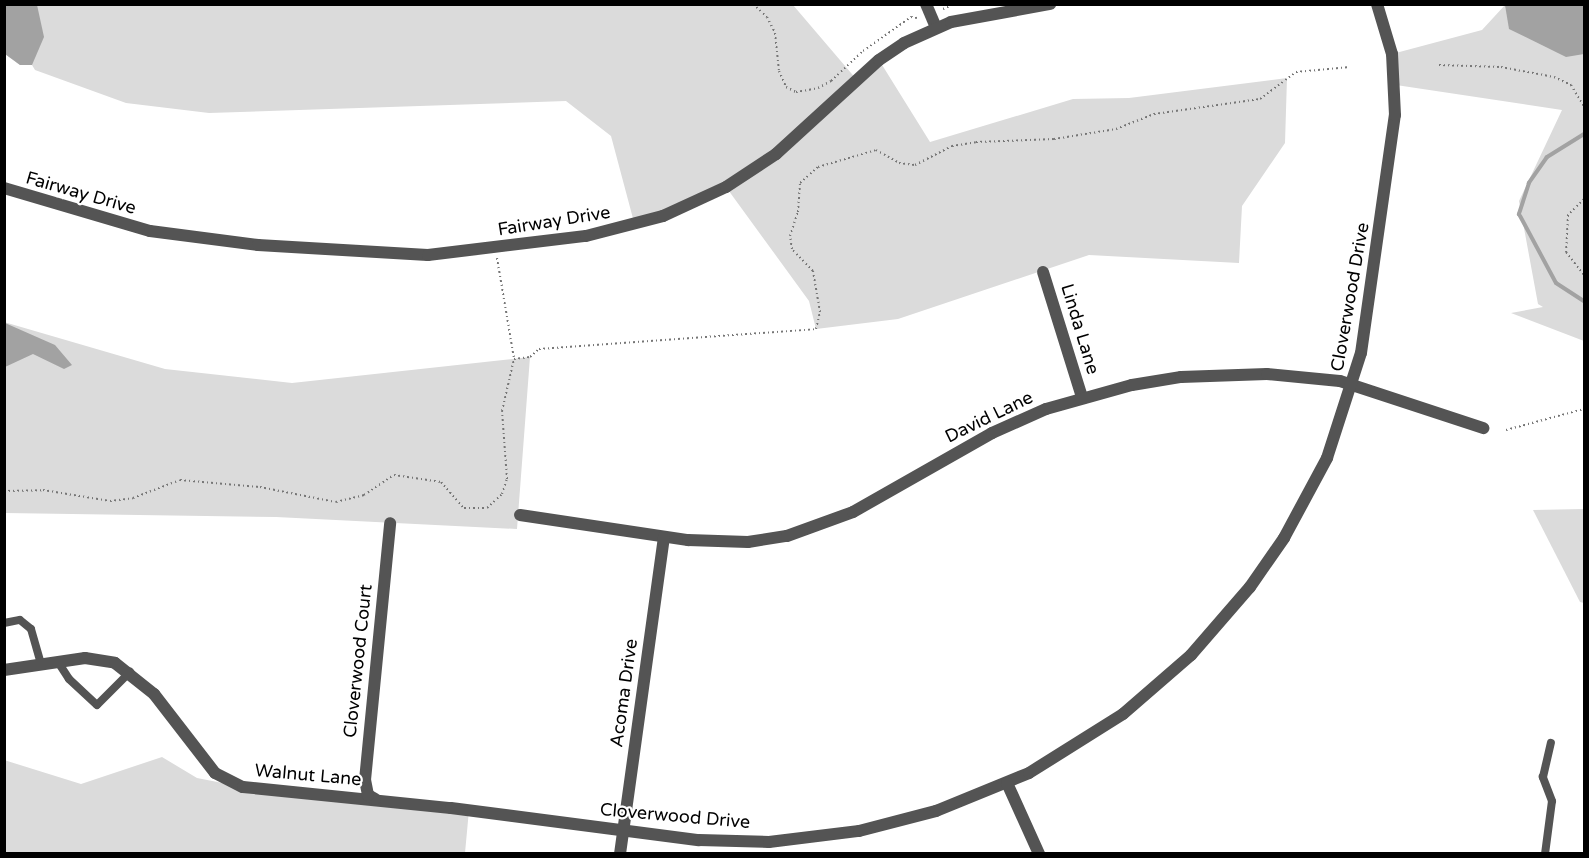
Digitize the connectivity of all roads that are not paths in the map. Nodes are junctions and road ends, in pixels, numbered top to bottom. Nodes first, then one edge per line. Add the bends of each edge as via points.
1 (926, 4) edge
2 (1050, 4) edge
3 (1377, 4) edge
4 (936, 28) junction
5 (4, 188) edge
6 (1043, 272) dead end
7 (1353, 384) junction
8 (1082, 397) junction
9 (1483, 428) dead end
10 (520, 515) dead end
11 (390, 523) dead end
12 (664, 537) junction
13 (4, 623) edge
14 (58, 662) junction
15 (41, 664) junction
16 (4, 670) edge
17 (130, 672) junction
18 (1551, 743) dead end
19 (1007, 783) junction
20 (375, 799) junction
21 (623, 831) junction
22 (620, 854) edge
23 (1039, 854) edge
24 (1545, 854) edge

1 - 4 street
2 - 4 street, Fairway Drive via 970,17
3 - 7 street, Cloverwood Drive via 1392,54 1395,115 1371,304
4 - 5 street, Fairway Drive via 879,60 776,154 690,205 635,226 496,249 428,255 378,254 199,239 111,222
6 - 8 street, Linda Lane
7 - 8 street, David Lane via 1299,376 1231,373 1132,385
7 - 9 street, David Lane
7 - 19 street, Cloverwood Drive via 1335,440 1310,495 1284,538 1225,618 1191,655 1123,714 1056,758
8 - 12 street, David Lane via 992,433 853,512 807,531 738,542
10 - 12 street, David Lane
11 - 20 street, Cloverwood Court via 365,780 368,795
12 - 21 street, Acoma Drive
13 - 15 lane via 20,620 31,628
14 - 15 street, Walnut Lane
14 - 17 street, Walnut Lane via 98,658
14 - 17 lane via 69,679 97,705
15 - 16 street, Walnut Lane
17 - 20 street, Walnut Lane via 154,694 195,750 224,779 253,789
18 - 24 lane via 1543,777 1552,801
19 - 21 street, Cloverwood Drive via 908,820 819,837 749,842
19 - 23 street
20 - 21 street, Cloverwood Drive
21 - 22 street, Acoma Drive

